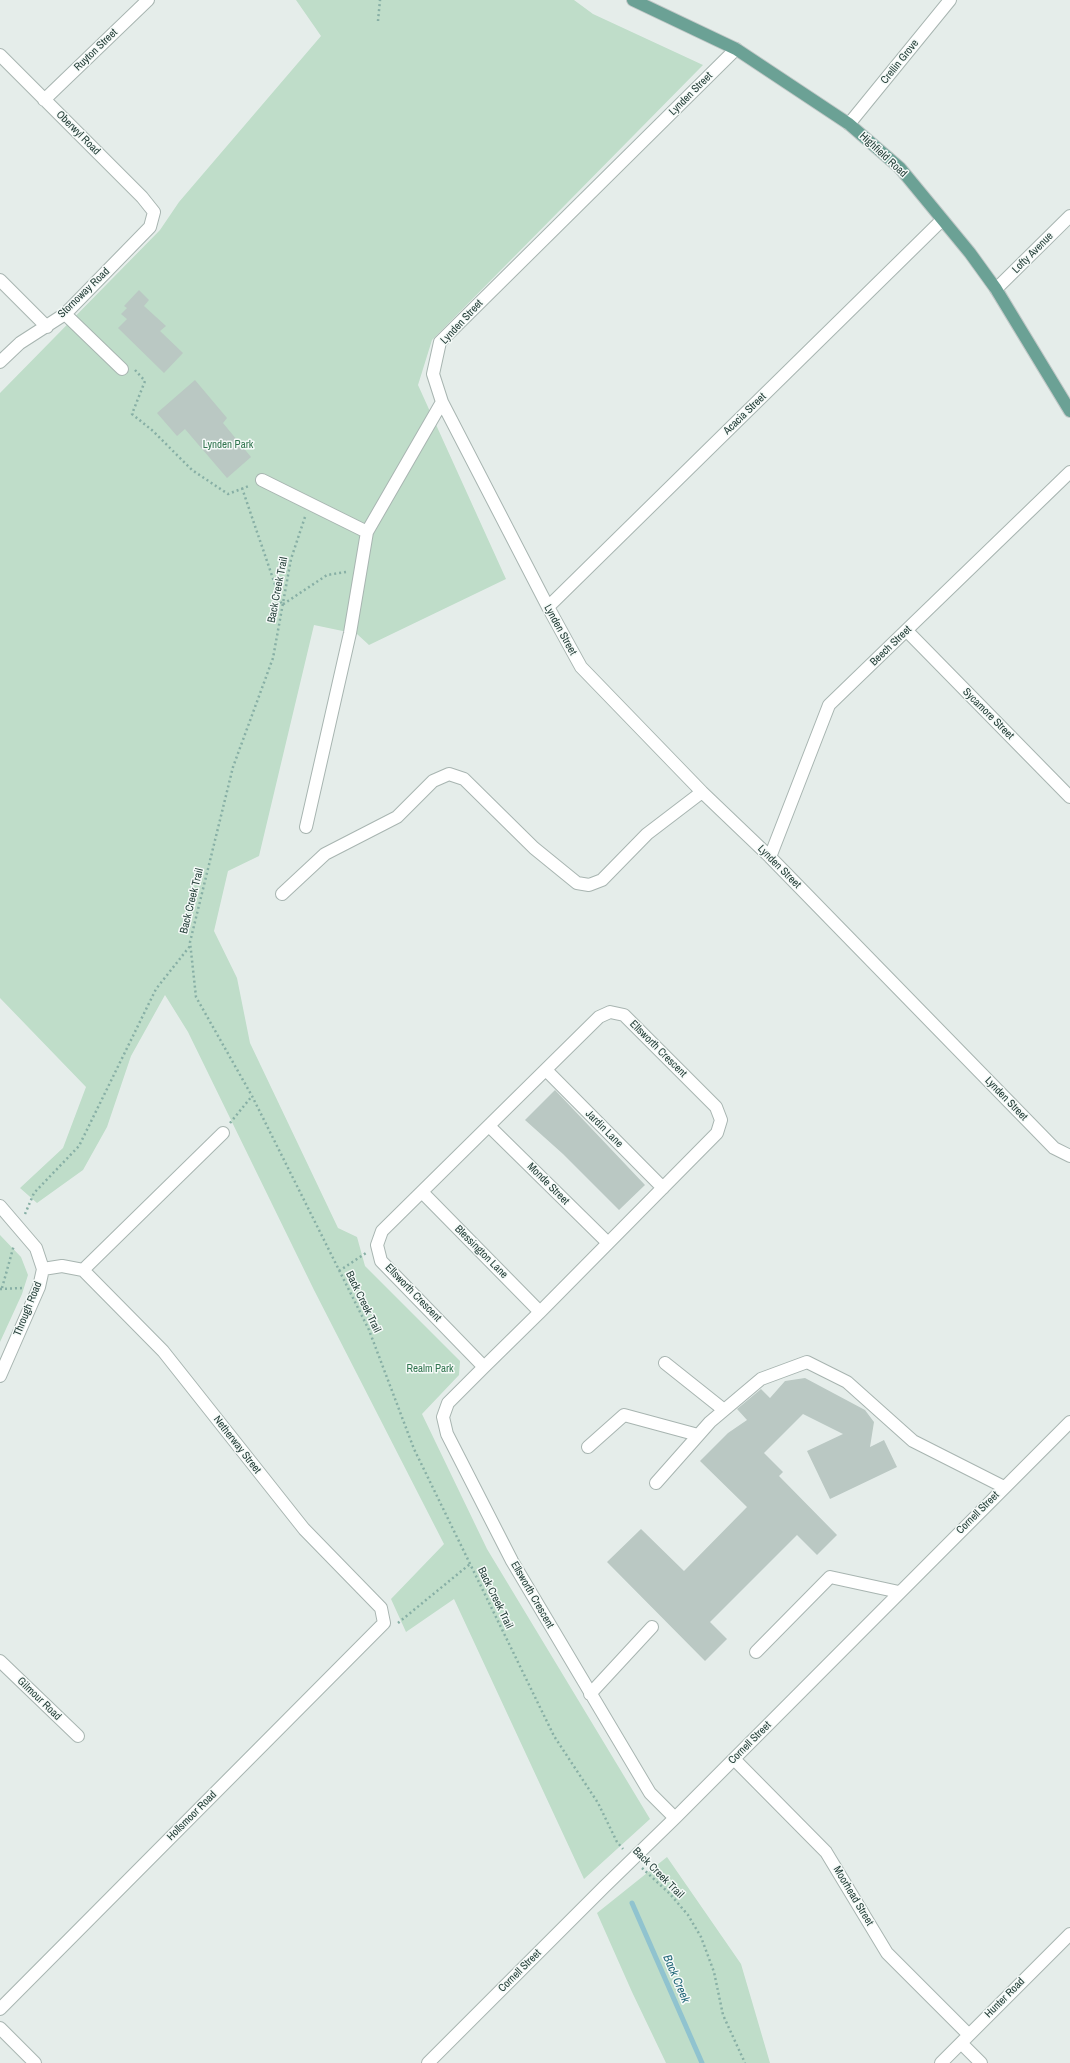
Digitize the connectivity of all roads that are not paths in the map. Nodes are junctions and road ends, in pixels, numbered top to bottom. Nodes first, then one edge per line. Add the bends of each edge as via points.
1 (148, 0) edge
2 (950, 0) edge
3 (641, 2) edge
4 (736, 49) junction
5 (0, 55) edge
6 (44, 100) junction
7 (849, 124) junction
8 (154, 212) joint
9 (1070, 216) edge
10 (942, 220) junction
11 (0, 280) edge
12 (996, 289) junction
13 (65, 314) junction
14 (47, 327) junction
15 (0, 362) edge
16 (122, 369) road end
17 (442, 402) junction
18 (1069, 406) edge
19 (1070, 472) edge
20 (262, 480) road end
21 (367, 532) junction
22 (548, 607) junction
23 (906, 631) junction
24 (702, 792) junction
25 (1070, 797) edge
26 (306, 827) dead end
27 (770, 857) junction
28 (282, 894) dead end
29 (546, 1070) junction
30 (489, 1126) junction
31 (223, 1133) road end
32 (1070, 1156) edge
33 (664, 1188) junction
34 (422, 1192) junction
35 (0, 1206) edge
36 (608, 1243) junction
37 (43, 1269) junction
38 (83, 1270) junction
39 (540, 1312) junction
40 (665, 1363) dead end
41 (484, 1367) junction
42 (0, 1376) edge
43 (724, 1410) junction
44 (1070, 1422) edge
45 (698, 1435) junction
46 (588, 1447) dead end
47 (656, 1483) dead end
48 (1004, 1487) junction
49 (899, 1592) junction
50 (380, 1627) joint
51 (652, 1627) dead end
52 (756, 1652) dead end
53 (0, 1661) edge
54 (590, 1694) junction
55 (78, 1736) dead end
56 (734, 1760) junction
57 (675, 1818) junction
58 (1070, 1934) edge
59 (0, 2009) edge
60 (0, 2028) edge
61 (965, 2039) junction
62 (35, 2063) edge
63 (428, 2063) edge
64 (941, 2063) edge
65 (981, 2063) edge

1 - 6 street, Ruyton Street
2 - 7 street, Crellin Grove
3 - 4 main road, Highfield Road
4 - 7 main road, Highfield Road
4 - 17 street, Lynden Street via 440,342 433,374
5 - 6 street, Oberwyl Road
6 - 8 street, Oberwyl Road via 142,196
7 - 10 main road, Highfield Road via 900,168
8 - 13 street, Stornoway Road via 150,228
9 - 12 street, Lofty Avenue
10 - 12 main road, Highfield Road
10 - 22 street, Acacia Street
11 - 14 street
12 - 18 main road, Highfield Road
13 - 14 street, Stornoway Road
13 - 16 street
14 - 15 street, Stornoway Road via 20,343
17 - 21 street
17 - 22 street, Lynden Street
19 - 23 street, Beech Street
20 - 21 street
21 - 26 street via 350,633
22 - 24 street, Lynden Street via 581,667
23 - 25 street, Sycamore Street
23 - 27 street, Beech Street via 829,705
24 - 27 street, Lynden Street
24 - 28 street via 647,834 602,880 589,885 577,883 534,848 464,779 449,774 432,781 397,817 325,854
27 - 32 street, Lynden Street via 1054,1148
29 - 30 street, Ellsworth Crescent
29 - 33 street, Jardin Lane
29 - 33 street, Ellsworth Crescent via 599,1017 610,1012 624,1015 716,1107 721,1120 717,1133
30 - 34 street, Ellsworth Crescent
30 - 36 street, Monde Street
31 - 38 street
33 - 36 street, Ellsworth Crescent
34 - 39 street, Blessington Lane
34 - 41 street, Ellsworth Crescent via 382,1232 378,1245 382,1261
35 - 37 street, Through Road via 36,1248
36 - 39 street, Ellsworth Crescent
37 - 38 street via 62,1266
37 - 42 street, Through Road via 39,1287
38 - 50 street, Netherway Street via 163,1351 304,1529 380,1608
39 - 41 street, Ellsworth Crescent
40 - 43 street
41 - 54 street, Ellsworth Crescent via 448,1403 443,1417 447,1434 512,1562
43 - 45 street
43 - 48 street via 760,1379 807,1362 847,1382 913,1441
44 - 48 street, Cornell Street
45 - 46 street via 624,1415
45 - 47 street
48 - 49 street, Cornell Street
49 - 52 street via 830,1577
49 - 56 street, Cornell Street
50 - 59 street, Hollsmoor Road
51 - 54 street
53 - 55 street, Gilmour Road
54 - 57 street, Ellsworth Crescent via 650,1793
56 - 57 street, Cornell Street
56 - 61 street, Moorhead Street via 826,1852 887,1953
57 - 63 street, Cornell Street
58 - 61 street, Hunter Road
60 - 62 street
61 - 64 street, Hunter Road
61 - 65 street, Moorhead Street

